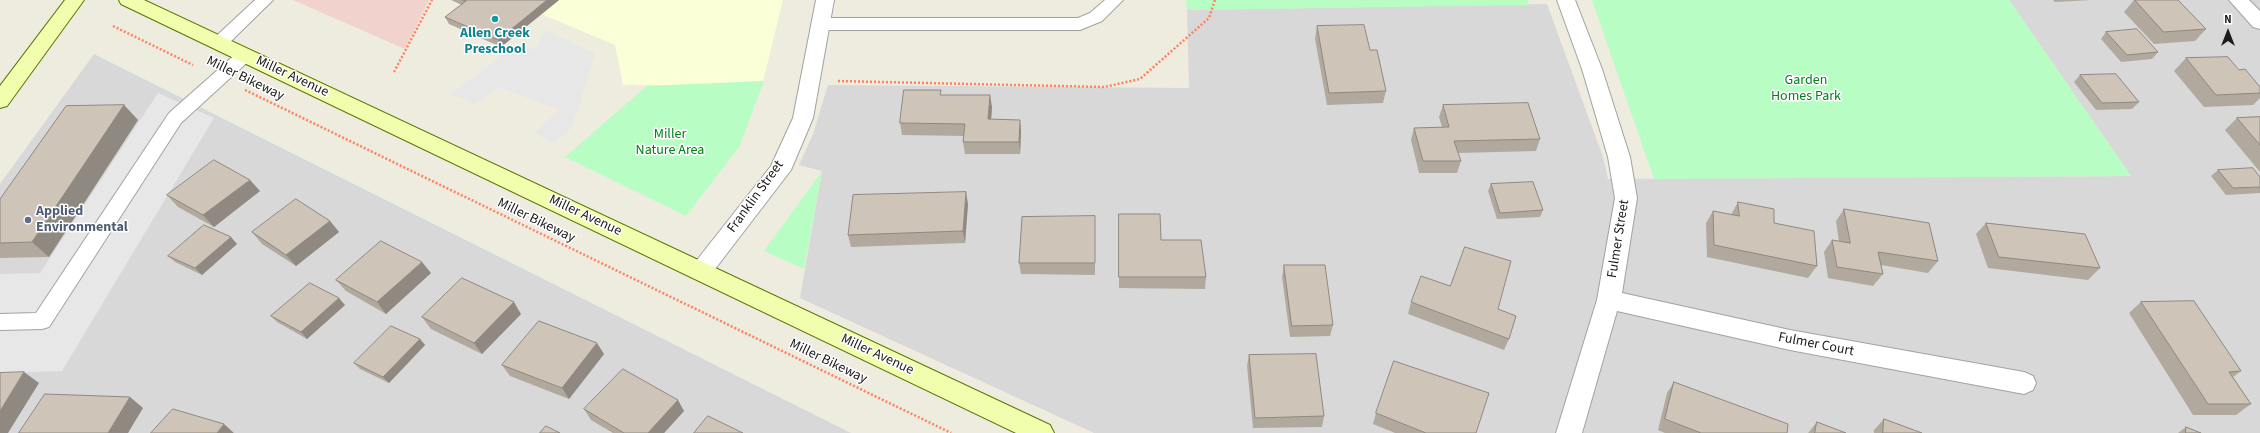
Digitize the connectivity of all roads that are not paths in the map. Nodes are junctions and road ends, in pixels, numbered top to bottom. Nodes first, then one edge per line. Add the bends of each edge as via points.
1 (75, 0) edge
2 (128, 0) edge
3 (265, 0) edge
4 (825, 0) edge
5 (1115, 0) edge
6 (1566, 0) edge
7 (2238, 0) edge
8 (2260, 22) edge
9 (820, 24) junction
10 (218, 43) junction
11 (245, 55) junction
12 (0, 101) edge
13 (701, 271) junction
14 (1609, 300) junction
15 (0, 322) edge
16 (2024, 383) dead end
17 (1041, 433) edge
18 (1569, 433) edge

1 - 12 main road
2 - 10 main road, Miller Avenue
3 - 10 lane
4 - 9 street, Franklin Street
5 - 9 lane via 1096,17 1080,24
6 - 14 street, Fulmer Street via 1592,69 1619,157 1626,198
7 - 8 street
9 - 13 street, Franklin Street via 803,118 780,170
10 - 11 main road, Miller Avenue
11 - 13 main road, Miller Avenue
11 - 15 lane via 175,118 42,321
13 - 17 main road, Miller Avenue
14 - 16 street, Fulmer Court via 1790,340
14 - 18 street, Fulmer Street

